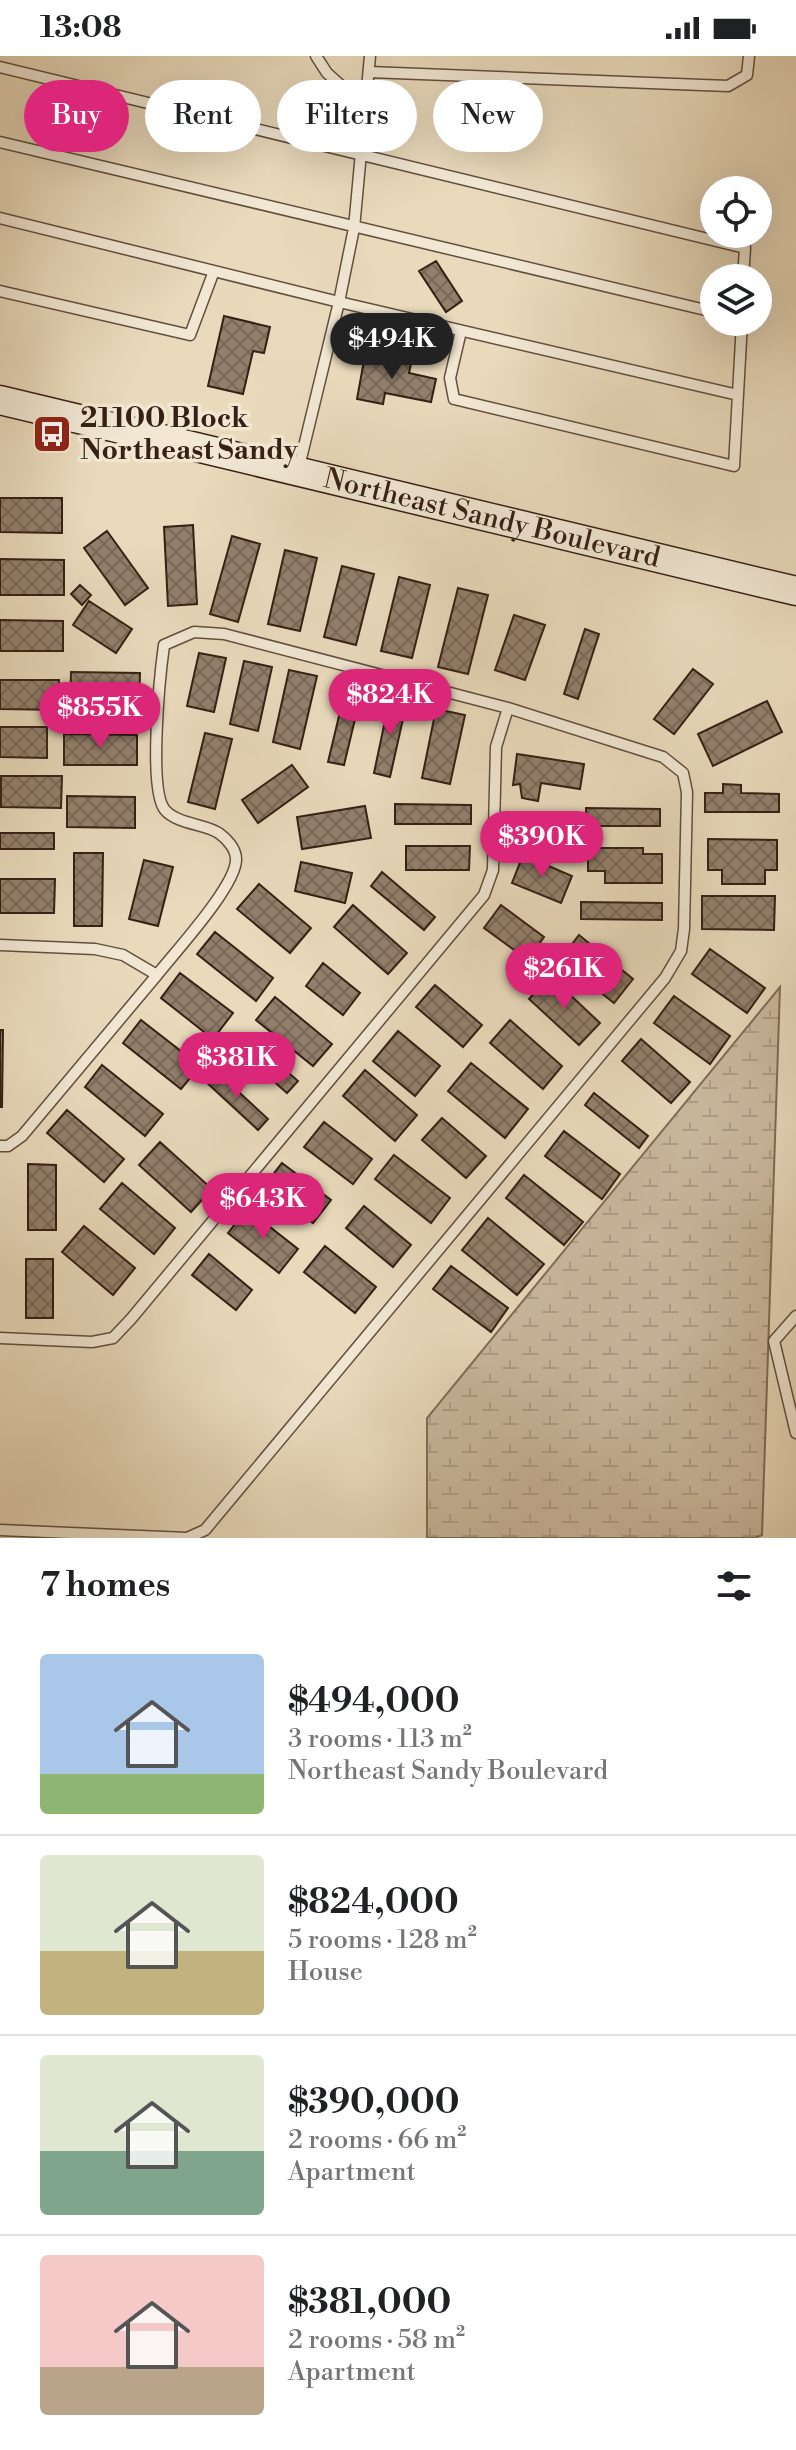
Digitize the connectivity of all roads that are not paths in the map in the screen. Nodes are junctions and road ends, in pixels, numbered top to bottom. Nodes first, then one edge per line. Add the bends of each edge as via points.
1 (316, 56) edge
2 (370, 56) edge
3 (749, 56) edge
4 (0, 67) edge
5 (369, 72) junction
6 (335, 80) edge
7 (368, 80) edge
8 (0, 142) edge
9 (363, 153) junction
10 (0, 218) edge
11 (354, 228) junction
12 (744, 264) edge
13 (214, 271) junction
14 (0, 291) edge
15 (339, 302) junction
16 (700, 309) edge
17 (461, 331) junction
18 (741, 336) edge
19 (738, 395) junction
20 (0, 400) edge
21 (298, 472) junction
22 (796, 591) edge
23 (508, 708) junction
24 (0, 945) edge
25 (157, 975) junction
26 (0, 1146) edge
27 (796, 1316) edge
28 (0, 1338) edge
29 (796, 1433) edge
30 (0, 1530) edge
31 (121, 1537) edge

1 - 6 lane
2 - 5 lane
3 - 5 lane via 747,75 728,86
4 - 9 lane
5 - 7 lane
8 - 11 lane
9 - 11 lane
9 - 12 lane via 745,248
10 - 13 lane
11 - 15 lane
11 - 16 lane
13 - 14 lane via 190,335
13 - 15 lane
15 - 17 lane
15 - 21 lane
17 - 19 lane
17 - 19 lane via 450,378 454,399 734,466
18 - 19 lane
20 - 21 main road, Northeast Sandy Boulevard
21 - 22 main road, Northeast Sandy Boulevard
23 - 25 lane via 224,634 194,632 164,645 156,790 165,810 194,826 218,831 237,860 227,887
23 - 28 lane via 496,747 493,870 484,895 113,1338
23 - 31 lane via 663,757 683,773 687,792 681,951 665,978 205,1530 187,1538
24 - 25 lane via 95,949 123,955
25 - 26 lane via 22,1136
27 - 29 lane via 774,1341
30 - 31 lane

